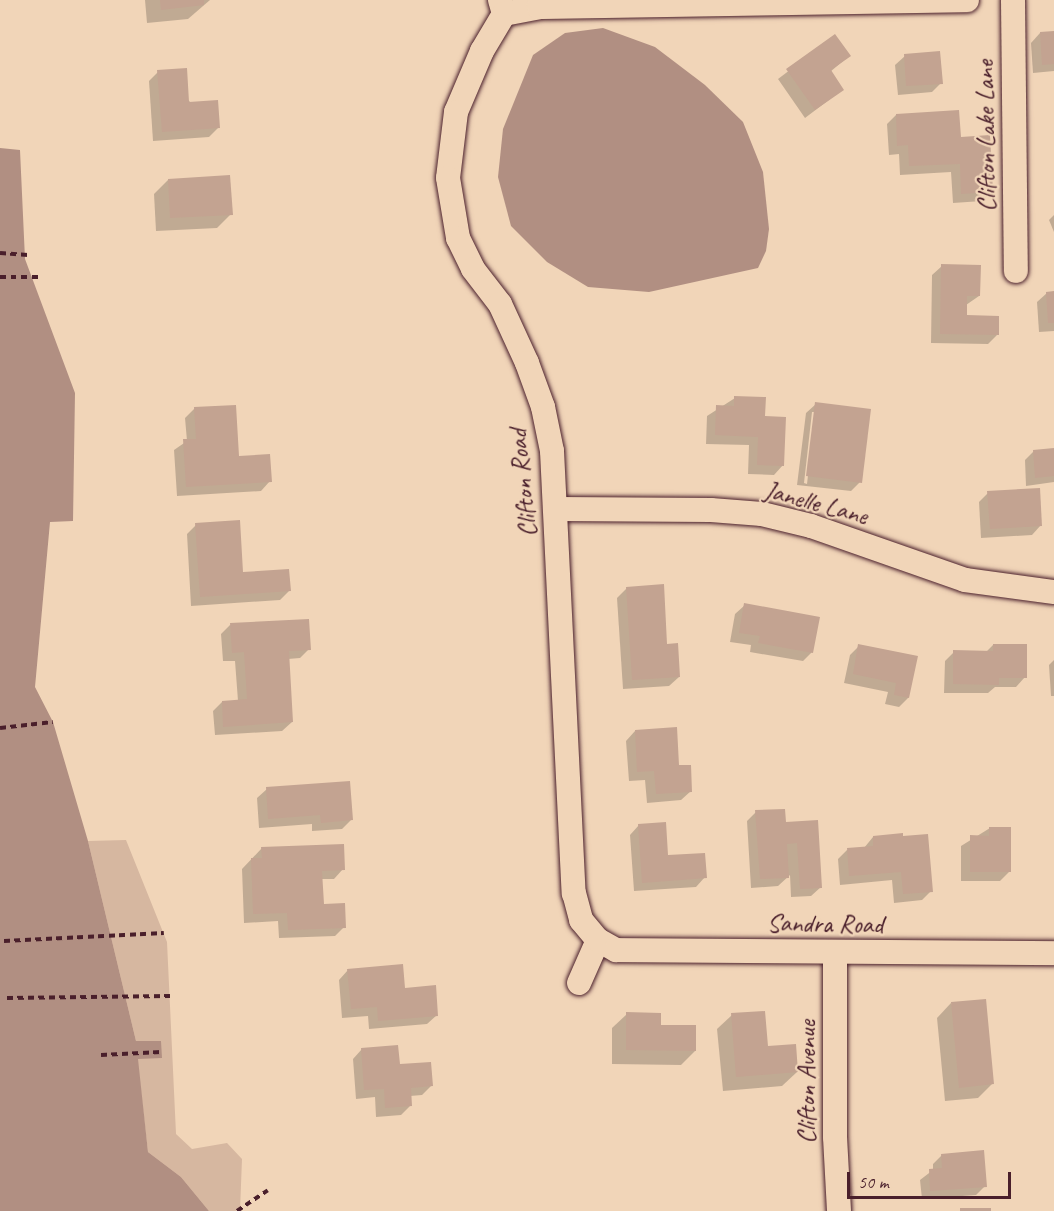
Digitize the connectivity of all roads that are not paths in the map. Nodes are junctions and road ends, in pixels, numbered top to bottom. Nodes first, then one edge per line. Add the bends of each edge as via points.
1 (967, 0) edge
2 (1013, 0) edge
3 (805, 1) edge
4 (502, 7) edge
5 (1016, 271) dead end
6 (557, 509) junction
7 (1054, 591) edge
8 (598, 940) junction
9 (835, 953) junction
10 (1054, 953) edge
11 (579, 983) dead end
12 (839, 1211) edge

1 - 3 street
2 - 5 street, Clifton Lake Lane
3 - 4 street
4 - 6 street, Clifton Road via 456,112 448,178 458,238 473,268 500,304 543,407
6 - 7 street, Janelle Lane via 762,514 811,526 965,580
6 - 8 street, Clifton Road via 574,892 580,920
8 - 9 street, Sandra Road via 616,950
8 - 11 street
9 - 10 street, Sandra Road
9 - 12 street, Clifton Avenue via 834,1137

